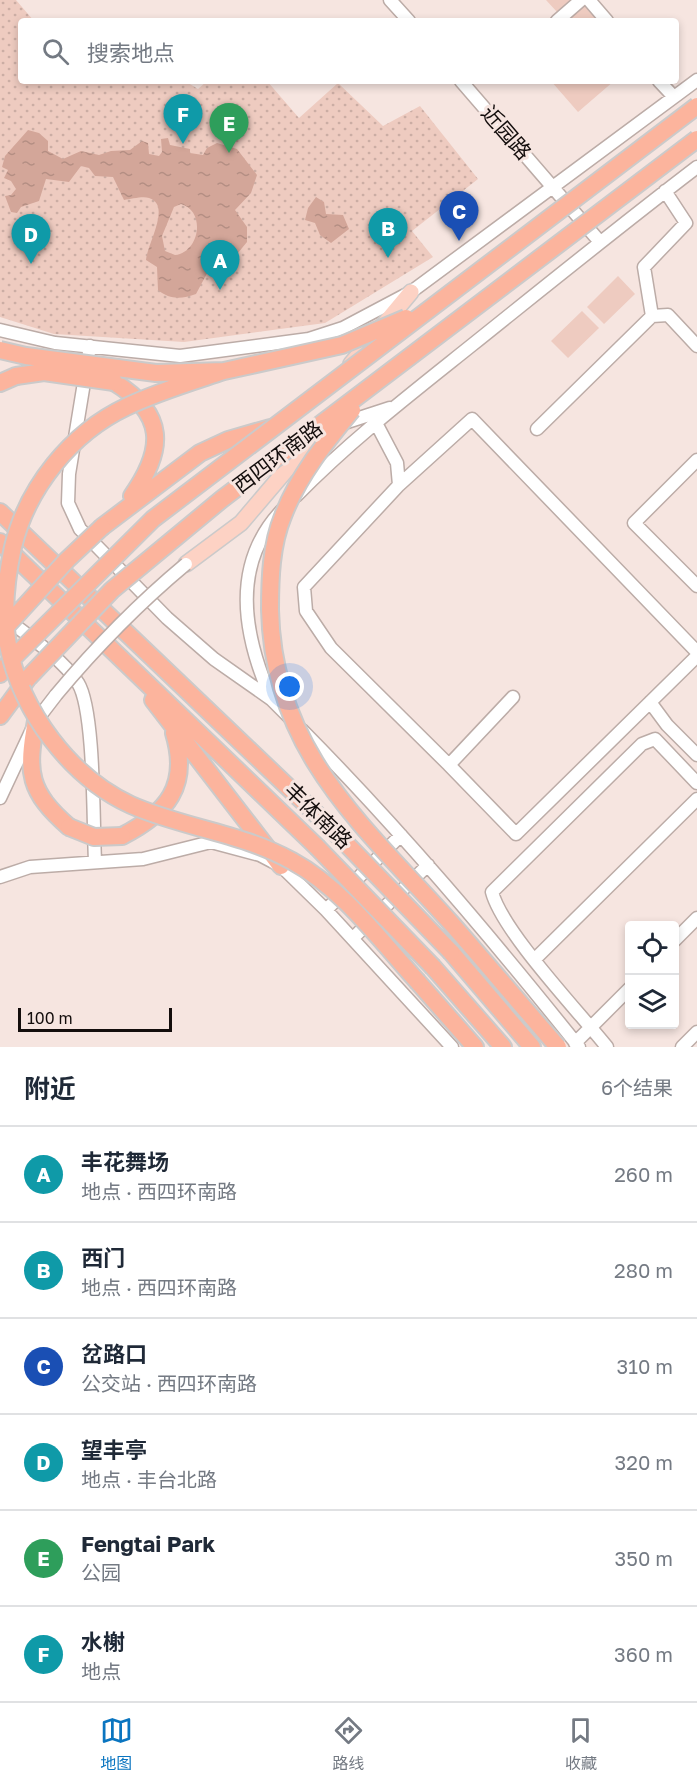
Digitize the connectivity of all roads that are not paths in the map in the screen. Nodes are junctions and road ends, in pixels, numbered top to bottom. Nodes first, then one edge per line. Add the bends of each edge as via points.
1 (390, 0) edge
2 (581, 0) edge
3 (589, 0) edge
4 (406, 18) edge
5 (560, 18) edge
6 (605, 18) edge
7 (697, 80) edge
8 (464, 84) edge
9 (662, 84) edge
10 (674, 97) junction
11 (697, 105) edge
12 (697, 139) edge
13 (697, 167) edge
14 (552, 186) junction
15 (665, 191) junction
16 (567, 204) junction
17 (586, 225) junction
18 (600, 242) junction
19 (411, 292) junction
20 (427, 310) junction
21 (652, 315) junction
22 (0, 330) edge
23 (90, 346) junction
24 (697, 346) edge
25 (0, 350) edge
26 (224, 371) junction
27 (343, 374) junction
28 (0, 384) edge
29 (366, 392) junction
30 (397, 406) junction
31 (376, 423) junction
32 (270, 428) joint
33 (537, 429) dead end
34 (319, 431) junction
35 (697, 460) edge
36 (399, 485) junction
37 (0, 499) edge
38 (123, 508) junction
39 (0, 512) edge
40 (0, 542) edge
41 (32, 543) junction
42 (186, 564) joint
43 (697, 586) edge
44 (0, 614) edge
45 (0, 633) edge
46 (697, 652) edge
47 (697, 656) edge
48 (122, 658) junction
49 (0, 674) edge
50 (513, 697) dead end
51 (271, 699) junction
52 (650, 702) junction
53 (0, 716) edge
54 (36, 721) junction
55 (171, 724) junction
56 (697, 755) edge
57 (449, 765) junction
58 (697, 783) edge
59 (0, 798) edge
60 (697, 799) edge
61 (401, 835) junction
62 (95, 861) junction
63 (428, 865) junction
64 (281, 866) junction
65 (0, 877) edge
66 (326, 910) junction
67 (697, 918) edge
68 (679, 937) edge
69 (353, 938) junction
70 (535, 959) junction
71 (625, 993) edge
72 (591, 1027) junction
73 (697, 1032) edge
74 (577, 1045) edge
75 (452, 1047) edge
76 (475, 1047) edge
77 (503, 1047) edge
78 (531, 1047) edge
79 (558, 1047) edge
80 (607, 1047) edge
81 (682, 1047) edge

1 - 4 street
2 - 5 street
3 - 6 street
7 - 10 street
8 - 14 street, 近园路
9 - 10 street
10 - 14 street
11 - 16 main road, 西四环南路
11 - 20 highway, 西四环南路, bridge
12 - 17 main road, 西四环南路
12 - 29 highway, 西四环南路, bridge
13 - 15 street, 西四环南路
14 - 16 street, 近园路
14 - 19 street
15 - 18 street, 西四环南路
15 - 21 street via 686,223 644,267
16 - 17 street, 近园路
16 - 27 main road, 西四环南路
17 - 18 street, 近园路
17 - 34 main road, 西四环南路
18 - 30 street, 西四环南路
19 - 23 street via 363,320 309,339 180,356
19 - 27 main road
20 - 26 highway, bridge via 342,345
20 - 49 highway, 西四环南路, bridge via 153,519
21 - 24 street via 668,315
21 - 33 street
22 - 23 street via 55,343
23 - 51 street via 69,474 69,503 80,529 167,618 214,659
25 - 26 highway, bridge via 26,357 156,373
26 - 76 highway, bridge via 124,407 63,454 42,482 24,513 8,573 8,645 18,677 34,712 59,749 92,780 129,804 239,838 293,861 328,886
27 - 32 main road, 西四环南路
28 - 38 highway, bridge via 16,376 44,372 114,382 130,392 147,411 156,448 149,471
29 - 53 highway, 西四环南路, bridge via 222,499 112,590 29,677
29 - 79 highway, bridge via 308,467 282,518 270,586 274,655 283,694 294,725 338,799
30 - 31 street
30 - 34 street, 西四环南路
31 - 36 street via 397,463
31 - 51 street via 336,455 273,519 257,550 248,581 245,618 255,662
32 - 38 highway via 200,453
34 - 42 main road, 西四环南路 via 241,523
35 - 43 street via 634,523
36 - 46 street via 472,419
36 - 57 street via 304,587 306,611 331,648
37 - 41 highway
38 - 45 highway, bridge via 38,590
39 - 41 highway
40 - 48 highway, 丰体南路
41 - 78 highway, 丰体南路, bridge via 333,830 450,952
42 - 54 street, 西四环南路, bridge via 145,597 92,652
44 - 62 street via 78,682 87,707
47 - 52 street
48 - 55 highway
48 - 77 highway, 丰体南路, bridge via 317,847 434,967
50 - 57 street
51 - 61 street
52 - 56 street
52 - 57 street via 516,834
54 - 55 highway, bridge via 30,750 32,781 46,806 69,827 94,837 122,836 150,822 171,796 179,775 180,753
54 - 59 street, 西四环南路
55 - 64 highway
58 - 70 street via 655,739 642,744 492,892 496,906
60 - 70 street
61 - 63 street
61 - 66 street
62 - 64 street via 151,858 211,842 260,855
62 - 65 street via 30,867
63 - 69 street
63 - 74 street
64 - 66 street
66 - 69 street
67 - 68 street
69 - 75 street
70 - 72 street
71 - 72 street
72 - 74 street
72 - 80 street
73 - 81 street

